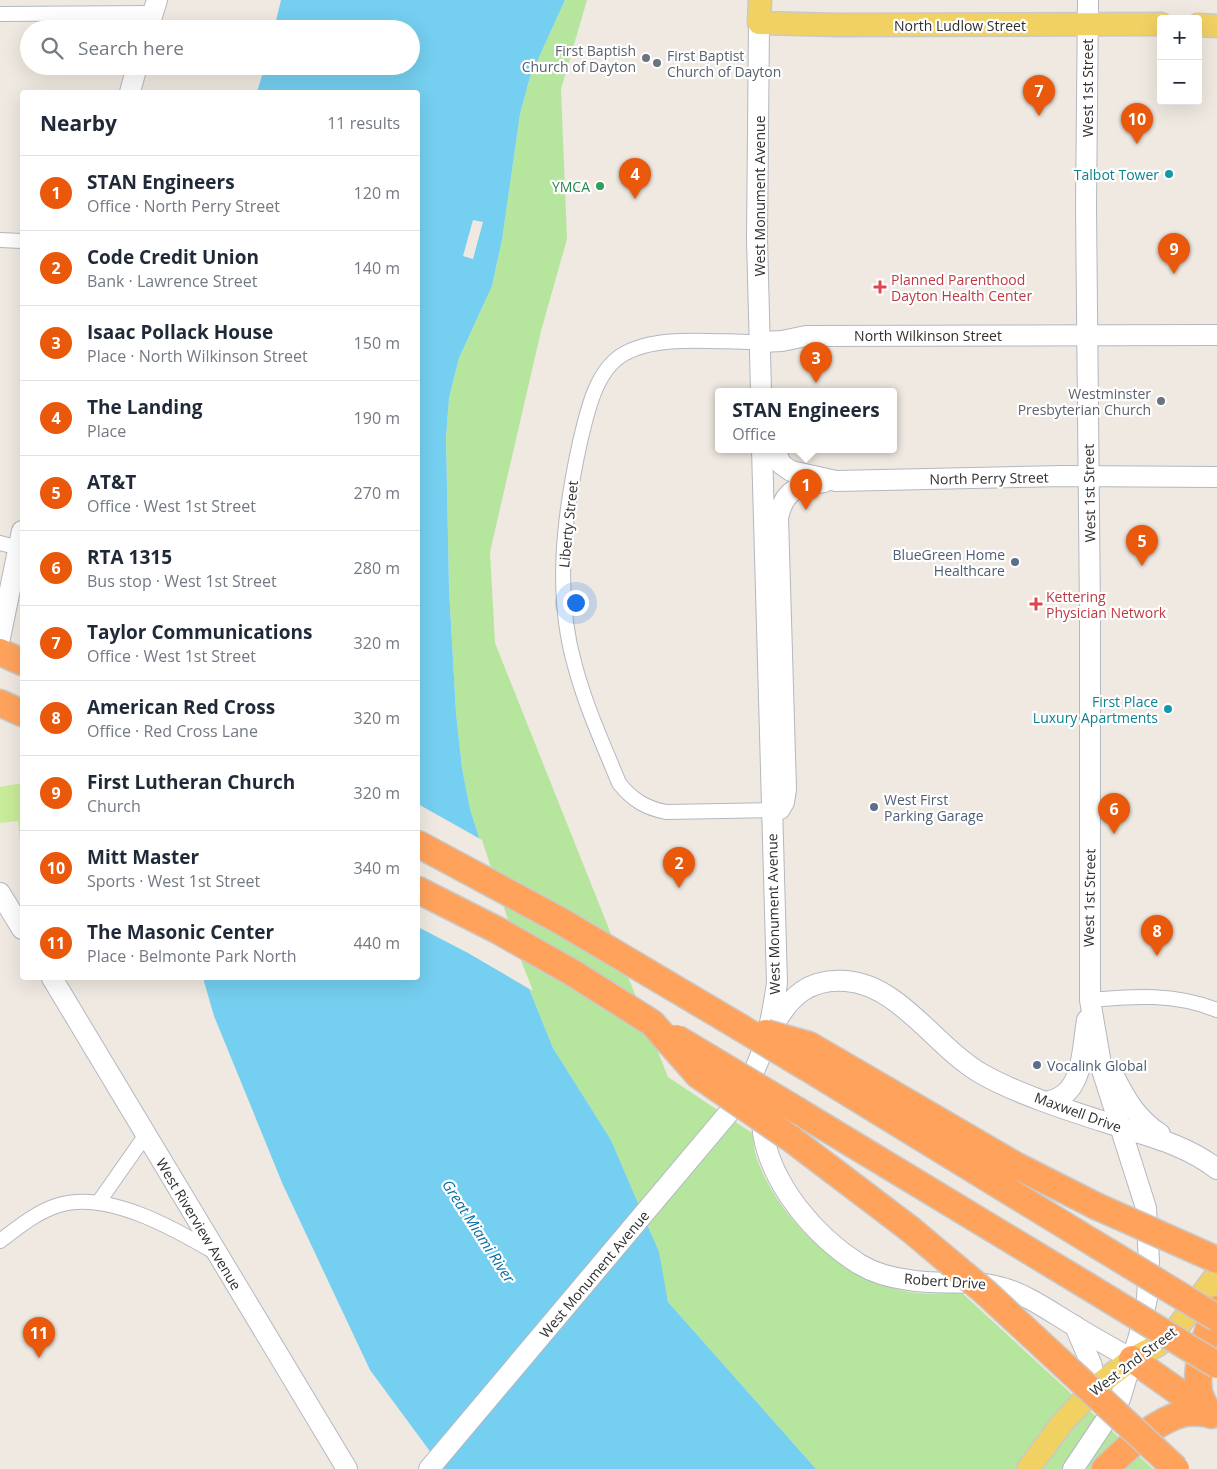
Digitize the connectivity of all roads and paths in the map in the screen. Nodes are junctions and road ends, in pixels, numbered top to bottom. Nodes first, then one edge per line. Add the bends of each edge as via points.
1 (760, 0) edge
2 (1088, 0) edge
3 (0, 14) edge
4 (153, 14) edge
5 (759, 23) junction
6 (1088, 24) junction
7 (1157, 24) edge
8 (1202, 25) edge
9 (1217, 26) edge
10 (135, 75) edge
11 (131, 90) edge
12 (0, 240) edge
13 (20, 241) edge
14 (1217, 335) edge
15 (1087, 336) junction
16 (760, 342) junction
17 (614, 361) joint
18 (761, 388) edge
19 (762, 453) edge
20 (777, 453) edge
21 (1088, 476) junction
22 (1217, 477) edge
23 (836, 481) junction
24 (14, 540) edge
25 (0, 638) edge
26 (0, 652) edge
27 (20, 661) edge
28 (0, 703) edge
29 (20, 712) edge
30 (772, 810) junction
31 (420, 845) edge
32 (420, 891) edge
33 (0, 893) edge
34 (20, 926) edge
35 (53, 980) edge
36 (1090, 1000) junction
37 (1217, 1010) edge
38 (652, 1023) junction
39 (1094, 1031) junction
40 (770, 1032) junction
41 (807, 1056) junction
42 (1049, 1101) junction
43 (1119, 1127) junction
44 (145, 1136) junction
45 (1177, 1144) junction
46 (1217, 1168) edge
47 (98, 1203) junction
48 (0, 1241) edge
49 (219, 1255) junction
50 (1217, 1260) edge
51 (1217, 1274) edge
52 (1217, 1309) edge
53 (1217, 1318) edge
54 (1075, 1326) junction
55 (1132, 1359) junction
56 (1217, 1365) edge
57 (1084, 1398) junction
58 (1213, 1416) edge
59 (347, 1469) edge
60 (429, 1469) edge
61 (1028, 1469) edge
62 (1072, 1469) edge
63 (1105, 1469) edge
64 (1176, 1469) edge

1 - 5 main road, West Monument Avenue
2 - 6 main road, West 1st Street
3 - 4 street
5 - 6 main road, North Ludlow Street
5 - 16 main road, West Monument Avenue via 757,239
6 - 7 main road, North Ludlow Street
6 - 15 main road, West 1st Street
8 - 9 main road
10 - 11 main road
12 - 13 street
14 - 15 main road, North Wilkinson Street
15 - 16 main road, North Wilkinson Street via 806,336
15 - 21 main road, West 1st Street
16 - 17 street, North Wilkinson Street via 660,342 641,346
16 - 18 main road, West Monument Avenue
17 - 30 street, Liberty Street via 592,397 575,463 566,517 563,597 568,636 586,702 619,783 636,801 666,812
19 - 30 main road, West Monument Avenue
20 - 23 main road, North Perry Street via 781,464 791,471
21 - 22 main road, North Perry Street
21 - 23 main road, North Perry Street
21 - 36 main road, West 1st Street
23 - 30 main road via 795,488 787,496 778,517 786,789 780,809
24 - 25 main road
26 - 27 highway
28 - 29 highway
30 - 40 main road, West Monument Avenue via 777,983
31 - 41 highway, bridge via 559,920 738,1026
32 - 38 highway via 508,936
33 - 34 main road
35 - 44 main road, West Riverview Avenue
36 - 37 street via 1160,996
36 - 39 main road, West 1st Street
36 - 42 main road via 1072,1087 1059,1099
38 - 56 highway, bridge
38 - 64 highway, bridge via 698,1075 790,1138 910,1229 984,1291
39 - 43 main road, West 1st Street
39 - 45 main road via 1130,1107 1143,1122
40 - 42 main road, Maxwell Drive via 790,1000 802,991 814,985 847,981 865,984 890,997 967,1065 988,1077
40 - 54 main road, Robert Drive via 763,1132 771,1161 792,1200 837,1248 861,1265 885,1275 936,1284 980,1282 1004,1288
40 - 60 main road, West Monument Avenue via 753,1077 706,1143
41 - 50 highway, bridge via 1096,1206
41 - 53 highway, bridge via 1092,1242
42 - 43 main road, Maxwell Drive
43 - 45 main road, Maxwell Drive
43 - 55 main road, West 1st Street via 1146,1208 1147,1298
44 - 47 street
44 - 49 main road, West Riverview Avenue
45 - 46 main road, Maxwell Drive
47 - 48 street via 70,1203 42,1212
47 - 49 street via 147,1218
49 - 59 main road, West Riverview Avenue
51 - 55 main road, West 2nd Street via 1177,1328 1158,1345
52 - 58 highway via 1198,1373 1200,1394
54 - 55 main road, Robert Drive
54 - 57 main road via 1092,1366
55 - 57 main road, West 2nd Street
55 - 58 highway
55 - 62 main road, West 1st Street via 1120,1399
57 - 61 main road, West 2nd Street
58 - 63 highway via 1188,1413 1169,1419 1122,1452

